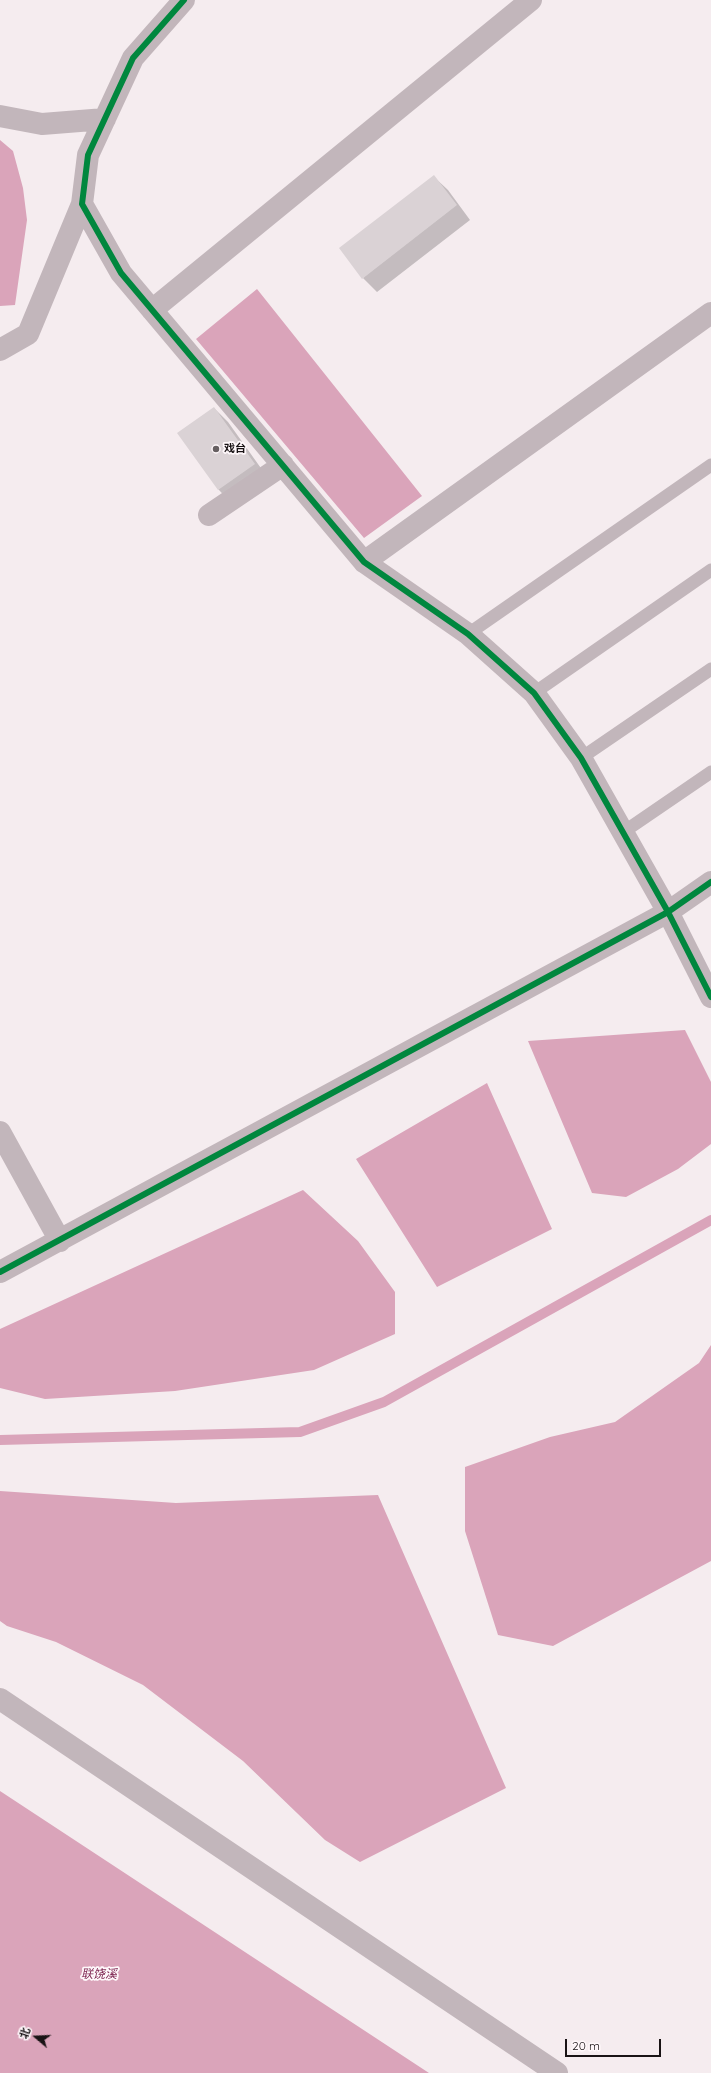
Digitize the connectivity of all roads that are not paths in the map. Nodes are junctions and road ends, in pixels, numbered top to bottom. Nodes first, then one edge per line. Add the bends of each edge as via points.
1 (184, 0) edge
2 (531, 0) edge
3 (0, 116) edge
4 (105, 119) junction
5 (82, 204) junction
6 (152, 310) junction
7 (711, 313) edge
8 (0, 350) edge
9 (283, 465) junction
10 (711, 465) edge
11 (209, 515) dead end
12 (364, 562) junction
13 (711, 570) edge
14 (468, 634) junction
15 (711, 669) edge
16 (534, 693) junction
17 (581, 758) junction
18 (711, 772) edge
19 (622, 833) junction
20 (711, 882) edge
21 (668, 912) junction
22 (711, 997) edge
23 (0, 1132) edge
24 (60, 1241) junction
25 (0, 1272) edge
26 (0, 1699) edge
27 (557, 2073) edge

1 - 4 street via 133,58
2 - 6 street
3 - 4 street via 42,124
4 - 5 street via 88,155
5 - 6 street via 121,273
5 - 8 street via 28,334
6 - 9 street
7 - 12 street
9 - 11 street
9 - 12 street
10 - 14 lane
12 - 14 street
13 - 16 lane
14 - 16 street
15 - 17 lane
16 - 17 street
17 - 19 street
18 - 19 lane
19 - 21 street
20 - 21 street
21 - 22 street
21 - 24 street
23 - 24 street
24 - 25 street
26 - 27 street

